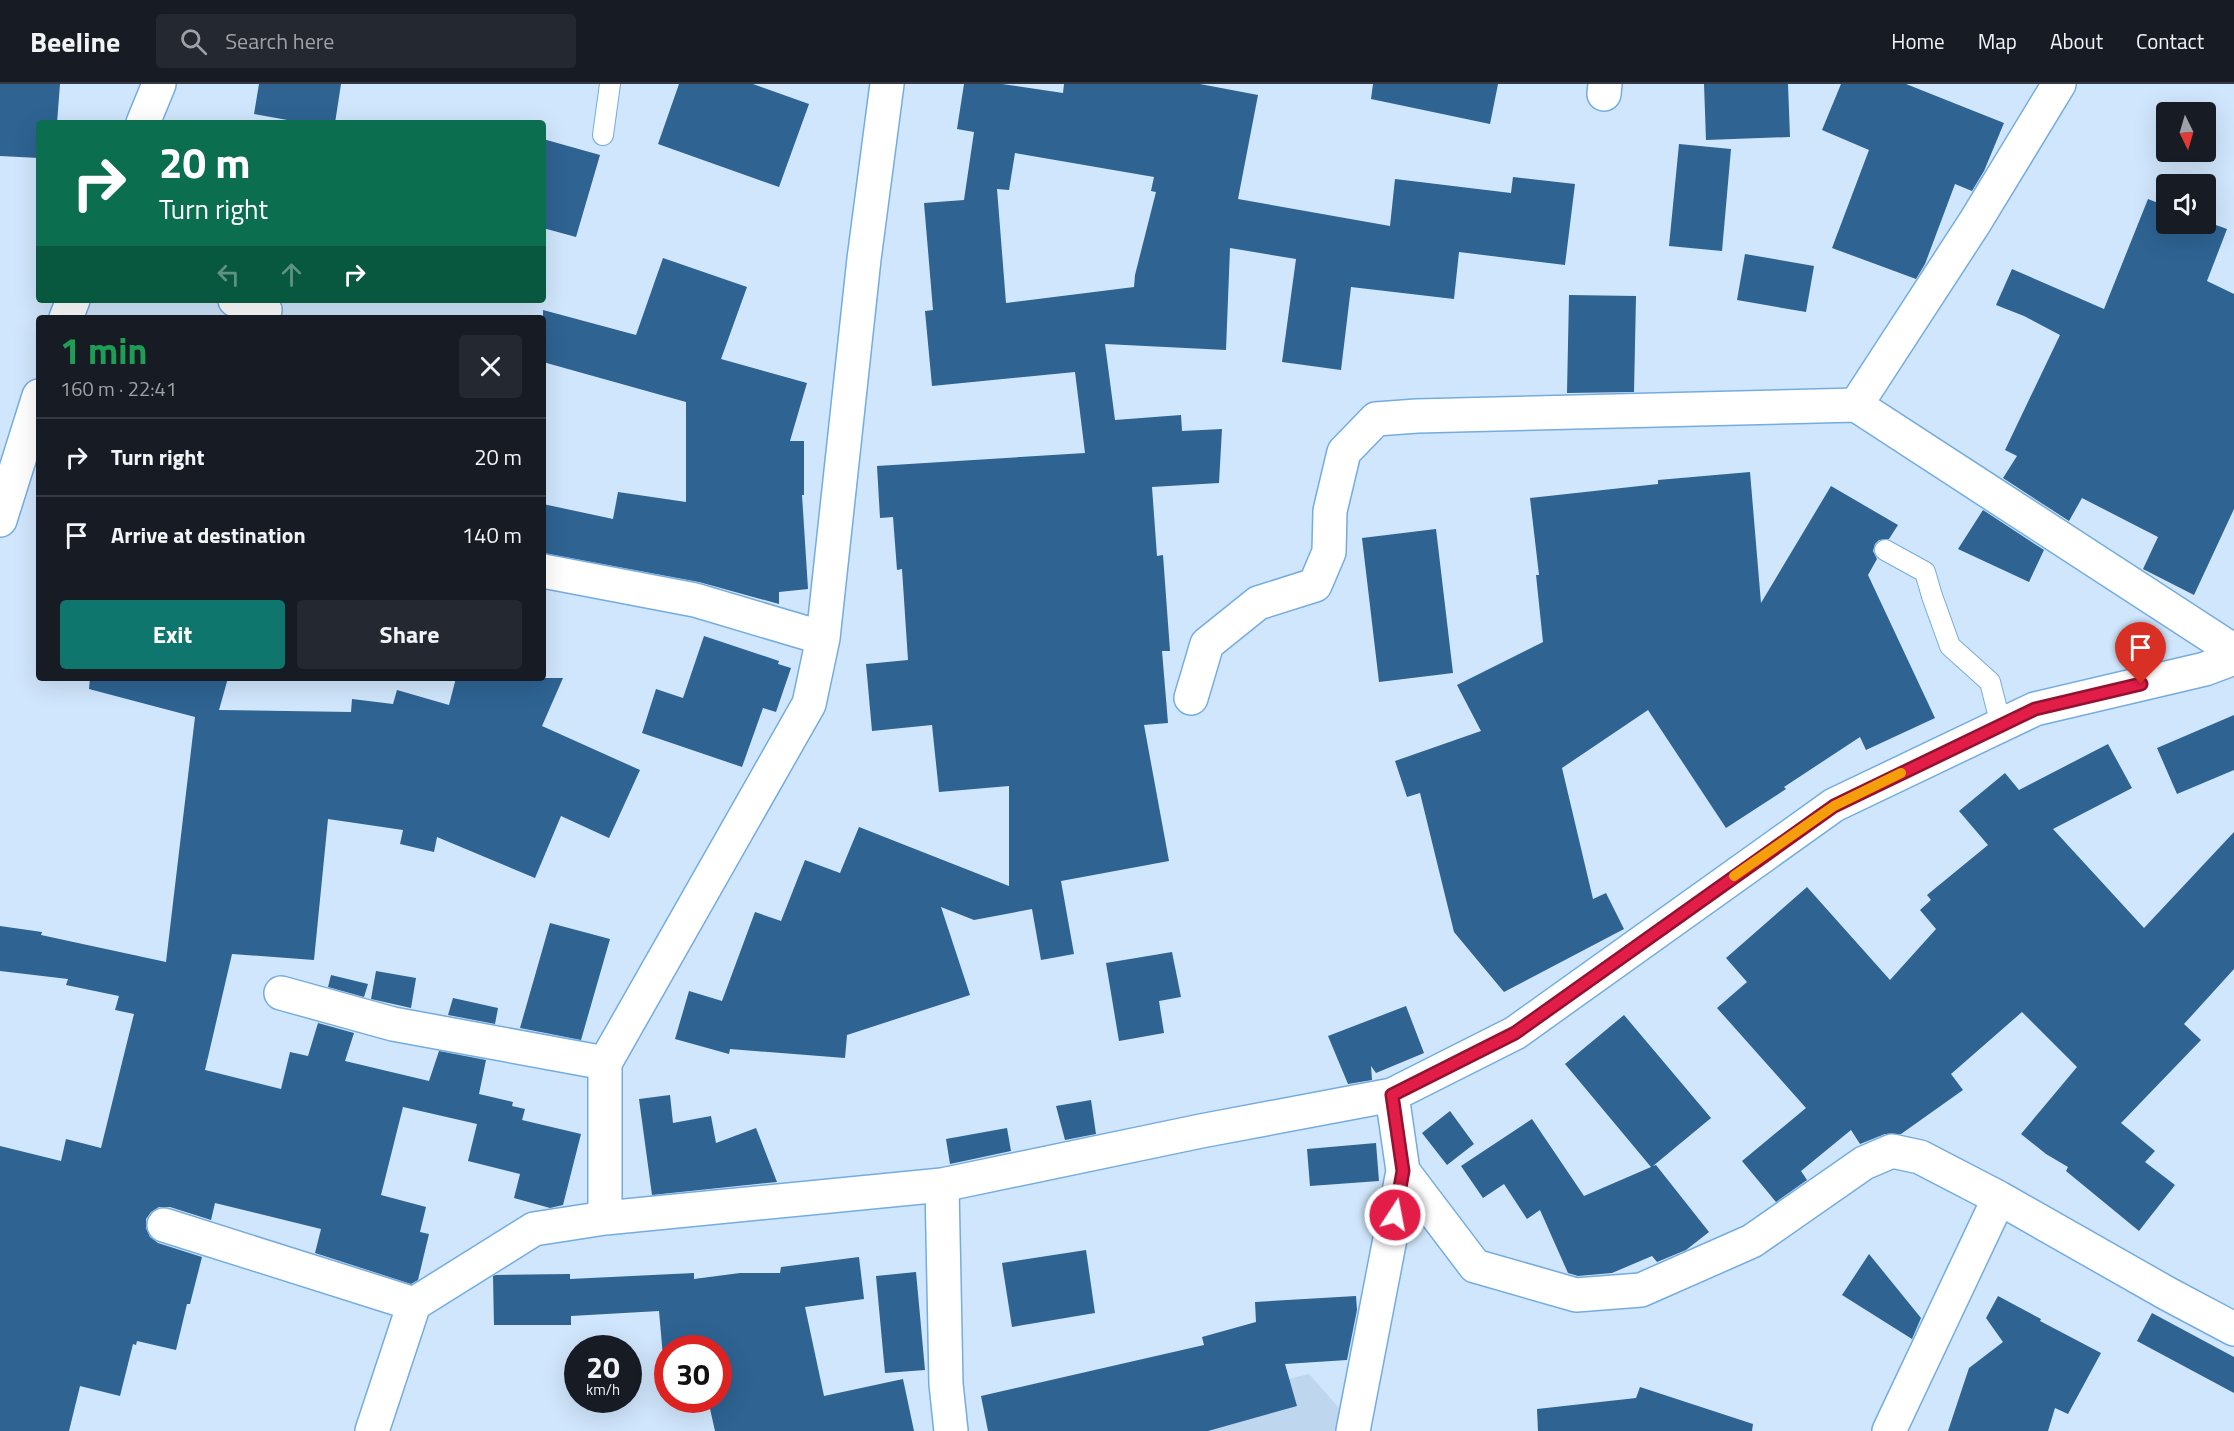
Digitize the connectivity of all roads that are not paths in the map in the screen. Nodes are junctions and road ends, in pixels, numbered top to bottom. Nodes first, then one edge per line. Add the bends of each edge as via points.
1 (159, 84) edge
2 (610, 84) edge
3 (887, 84) edge
4 (2059, 84) edge
5 (144, 120) edge
6 (603, 135) dead end
7 (1856, 405) junction
8 (36, 406) edge
9 (0, 520) edge
10 (1885, 550) dead end
11 (546, 573) edge
12 (823, 638) junction
13 (2234, 651) edge
14 (2234, 658) edge
15 (1191, 698) dead end
16 (2001, 725) junction
17 (281, 993) dead end
18 (605, 1063) junction
19 (1392, 1095) junction
20 (1403, 1171) junction
21 (942, 1185) junction
22 (1999, 1198) junction
23 (605, 1218) junction
24 (164, 1225) dead end
25 (414, 1304) junction
26 (2234, 1329) edge
27 (372, 1431) edge
28 (951, 1431) edge
29 (1353, 1431) edge
30 (1889, 1431) edge

1 - 5 street
2 - 6 lane
3 - 12 street
4 - 7 street
7 - 13 street
7 - 15 street via 1377,419 1344,452 1330,511 1329,552 1315,585 1258,603 1207,644
8 - 9 street
10 - 16 lane via 1925,572 1950,646 1990,682
11 - 12 street via 695,600
12 - 18 street via 809,704
14 - 16 street via 2205,669 2035,709
16 - 19 street via 1834,806 1515,1033
17 - 18 street via 393,1024
18 - 23 street
19 - 20 street
19 - 21 street
20 - 22 street via 1475,1266 1576,1295 1641,1290 1752,1241 1864,1162 1892,1151 1920,1157
20 - 29 street
21 - 23 street
21 - 28 street via 946,1384
22 - 26 street
22 - 30 street
23 - 25 street via 534,1229
24 - 25 street
25 - 27 street

